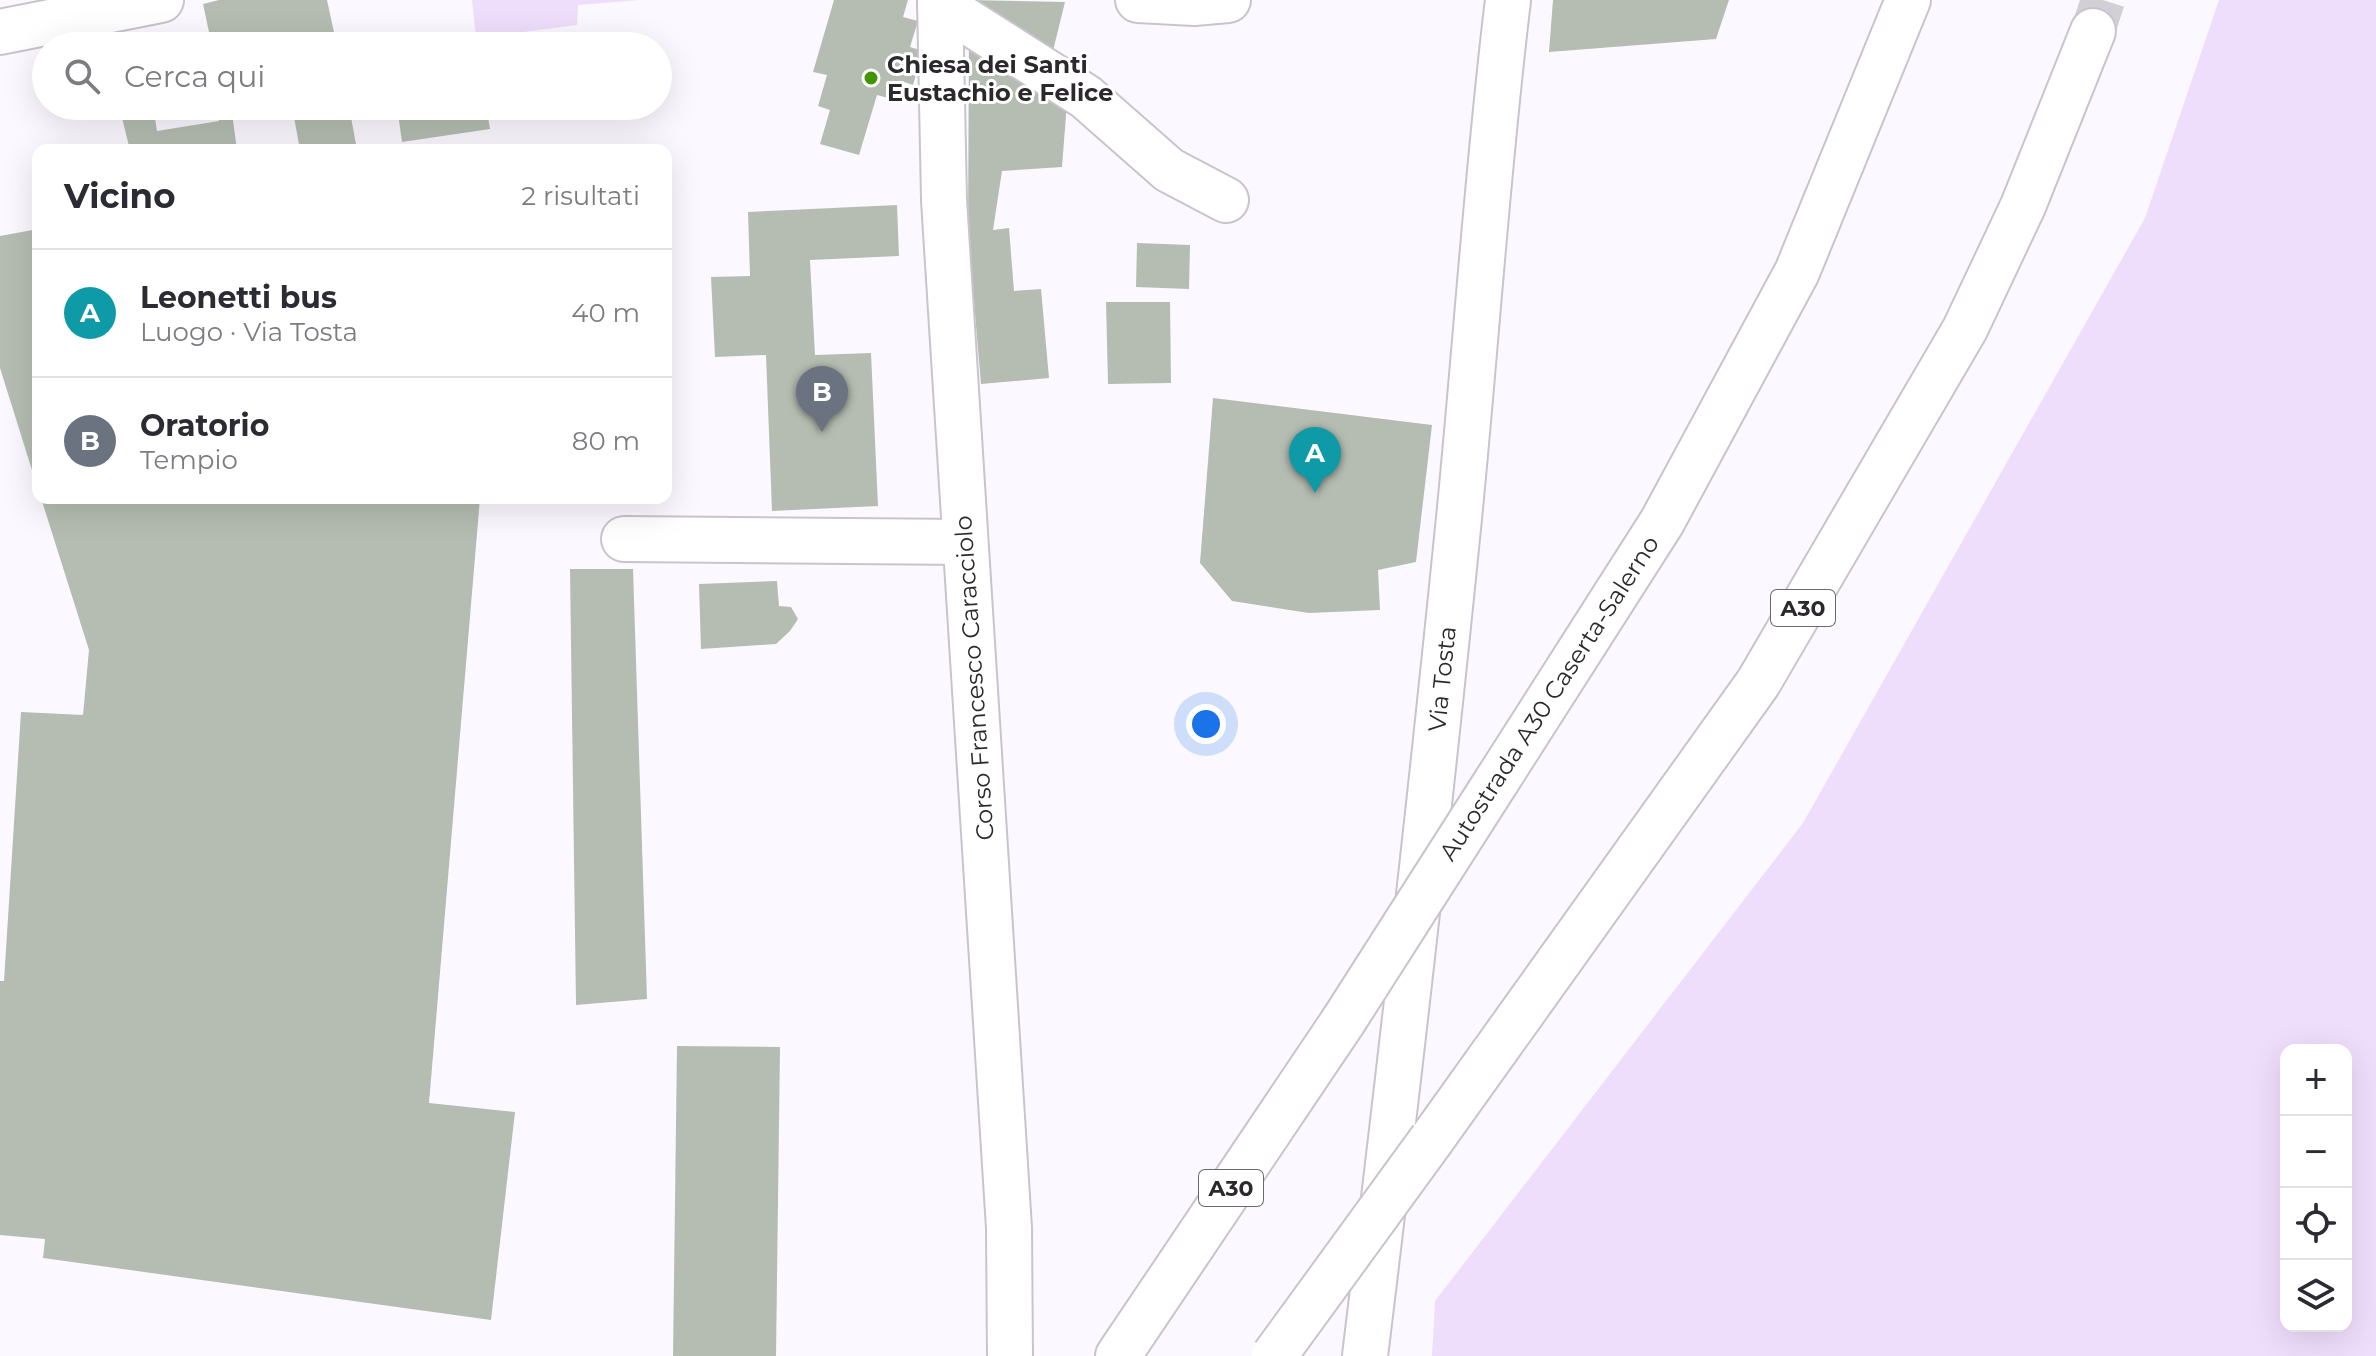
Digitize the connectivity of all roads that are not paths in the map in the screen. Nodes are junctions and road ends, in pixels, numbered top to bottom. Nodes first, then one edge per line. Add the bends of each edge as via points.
1 (161, 0) edge
2 (1138, 0) edge
3 (1228, 0) edge
4 (1508, 0) edge
5 (1908, 0) edge
6 (940, 2) edge
7 (2093, 31) tunnel mouth
8 (0, 32) edge
9 (1226, 200) dead end
10 (624, 539) dead end
11 (965, 542) junction
12 (1010, 1356) edge
13 (1118, 1356) edge
14 (1274, 1356) edge
15 (1365, 1356) edge

1 - 8 main road
2 - 3 main road
4 - 15 main road, Via Tosta via 1457,533
5 - 13 main road, Autostrada A30 Caserta-Salerno / A30, bridge via 1797,272 1662,522 1344,1020
6 - 9 main road via 1086,97 1169,170
6 - 11 main road, Corso Francesco Caracciolo via 944,200
7 - 14 main road, A30, bridge via 2023,206 1965,329 1758,683
10 - 11 main road
11 - 12 main road, Corso Francesco Caracciolo via 1009,1228

